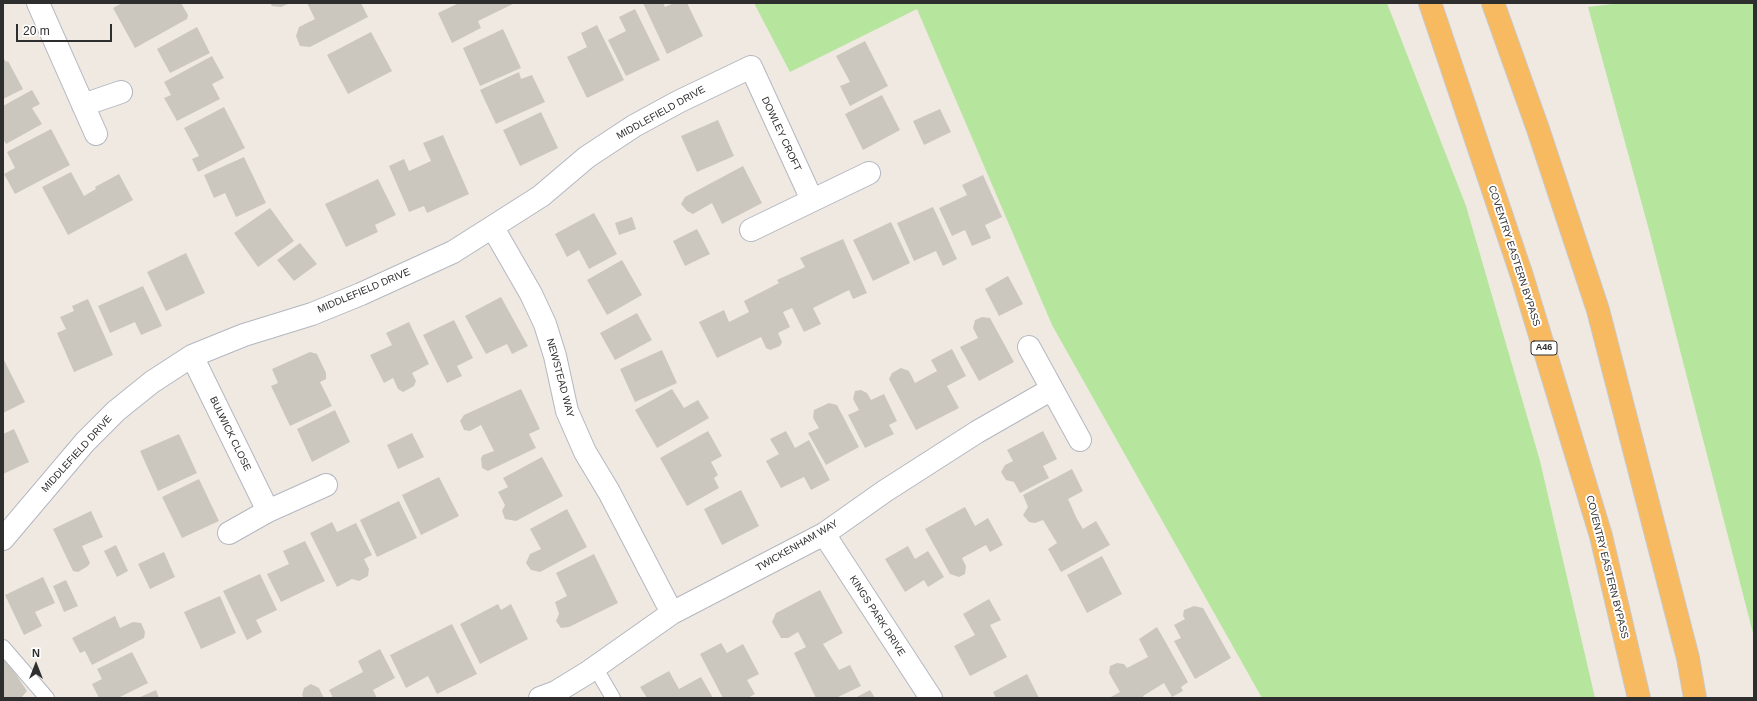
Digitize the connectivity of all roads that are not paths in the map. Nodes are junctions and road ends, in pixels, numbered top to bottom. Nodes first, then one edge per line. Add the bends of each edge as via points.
1 (38, 3) edge
2 (1430, 3) edge
3 (1493, 3) edge
4 (751, 67) joint
5 (121, 92) dead end
6 (83, 105) junction
7 (96, 134) dead end
8 (869, 173) dead end
9 (812, 200) junction
10 (493, 228) junction
11 (751, 230) dead end
12 (1028, 347) dead end
13 (192, 356) junction
14 (1052, 389) junction
15 (1080, 440) dead end
16 (326, 485) dead end
17 (268, 511) junction
18 (229, 533) dead end
19 (824, 534) junction
20 (4, 536) edge
21 (672, 613) junction
22 (3, 647) edge
23 (1688, 658) junction
24 (595, 667) junction
25 (47, 698) edge
26 (540, 698) edge
27 (613, 698) edge
28 (931, 698) edge
29 (1639, 698) edge
30 (1695, 698) edge
31 (1702, 698) edge

1 - 6 street
2 - 29 highway, COVENTRY EASTERN BYPASS / A46 via 1522,276 1601,536
3 - 23 highway via 1598,310
4 - 9 street, DOWLEY CROFT
4 - 10 street, MIDDLEFIELD DRIVE via 634,126
5 - 6 street
6 - 7 street
8 - 9 street
9 - 11 street
10 - 13 street, MIDDLEFIELD DRIVE via 453,252 361,294
10 - 21 street, NEWSTEAD WAY via 545,324 567,411 585,452 610,492
12 - 14 street
13 - 17 street, BULWICK CLOSE
13 - 20 street, MIDDLEFIELD DRIVE via 152,382 116,411 85,442
14 - 15 street
14 - 19 street, TWICKENHAM WAY via 977,432
16 - 17 street
17 - 18 street
19 - 21 street, TWICKENHAM WAY
19 - 28 street, KINGS PARK DRIVE
21 - 24 street, TWICKENHAM WAY
22 - 25 lane
23 - 30 highway
23 - 31 highway
24 - 26 street, TWICKENHAM WAY via 556,692
24 - 27 lane

